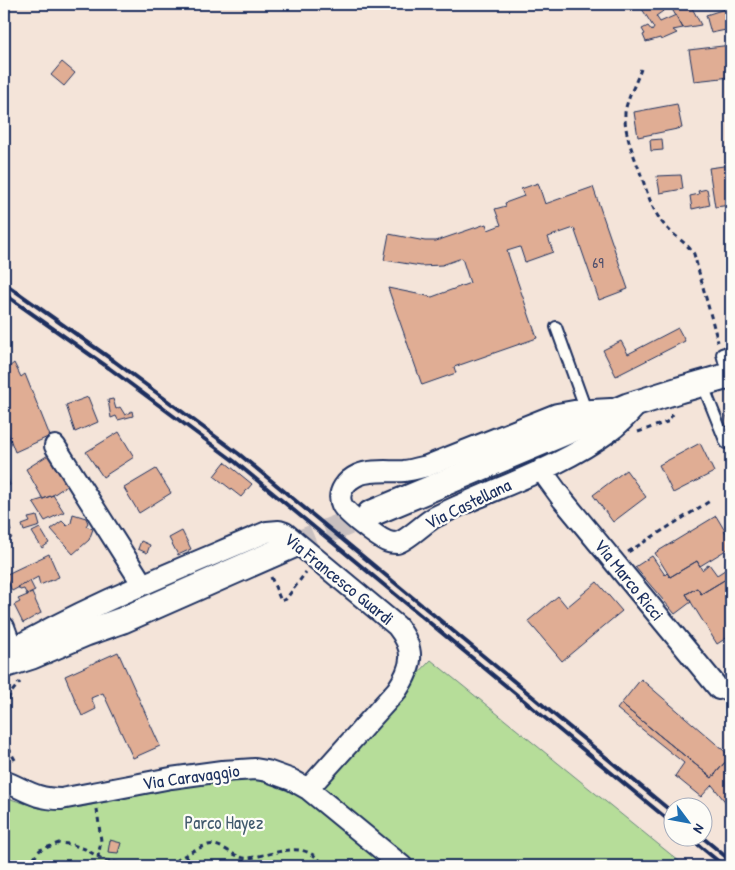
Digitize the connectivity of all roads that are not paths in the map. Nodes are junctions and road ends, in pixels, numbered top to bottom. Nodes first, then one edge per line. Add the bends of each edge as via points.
1 (556, 327) dead end
2 (729, 366) edge
3 (702, 384) junction
4 (634, 405) junction
5 (586, 410) junction
6 (726, 443) dead end
7 (55, 446) dead end
8 (542, 470) junction
9 (370, 514) tunnel mouth
10 (291, 546) tunnel mouth
11 (143, 585) junction
12 (4, 627) edge
13 (13, 656) edge
14 (4, 684) edge
15 (719, 689) dead end
16 (7, 778) edge
17 (308, 789) junction
18 (402, 866) edge

1 - 5 lane
2 - 3 street, Via Castellana
3 - 4 street, Via Castellana
3 - 6 lane
4 - 5 street, Via Castellana
4 - 8 street, Via Castellana via 615,427 588,447
4 - 9 street, Via Castellana
5 - 8 street, Via Castellana via 557,414 427,466 360,474 344,486 340,500 345,509 373,533 385,541 397,543 435,517
7 - 11 street
8 - 15 street, Via Marco Ricci
10 - 13 street via 123,620
11 - 13 street, Via Francesco Guardi via 84,612
11 - 17 street, Via Francesco Guardi via 267,532 280,531 397,626 406,640 410,657 404,680
12 - 13 street
13 - 14 street via 11,674
16 - 17 street, Via Caravaggio via 32,794 50,799 194,774 254,769 267,770
17 - 18 street, Via Caravaggio

